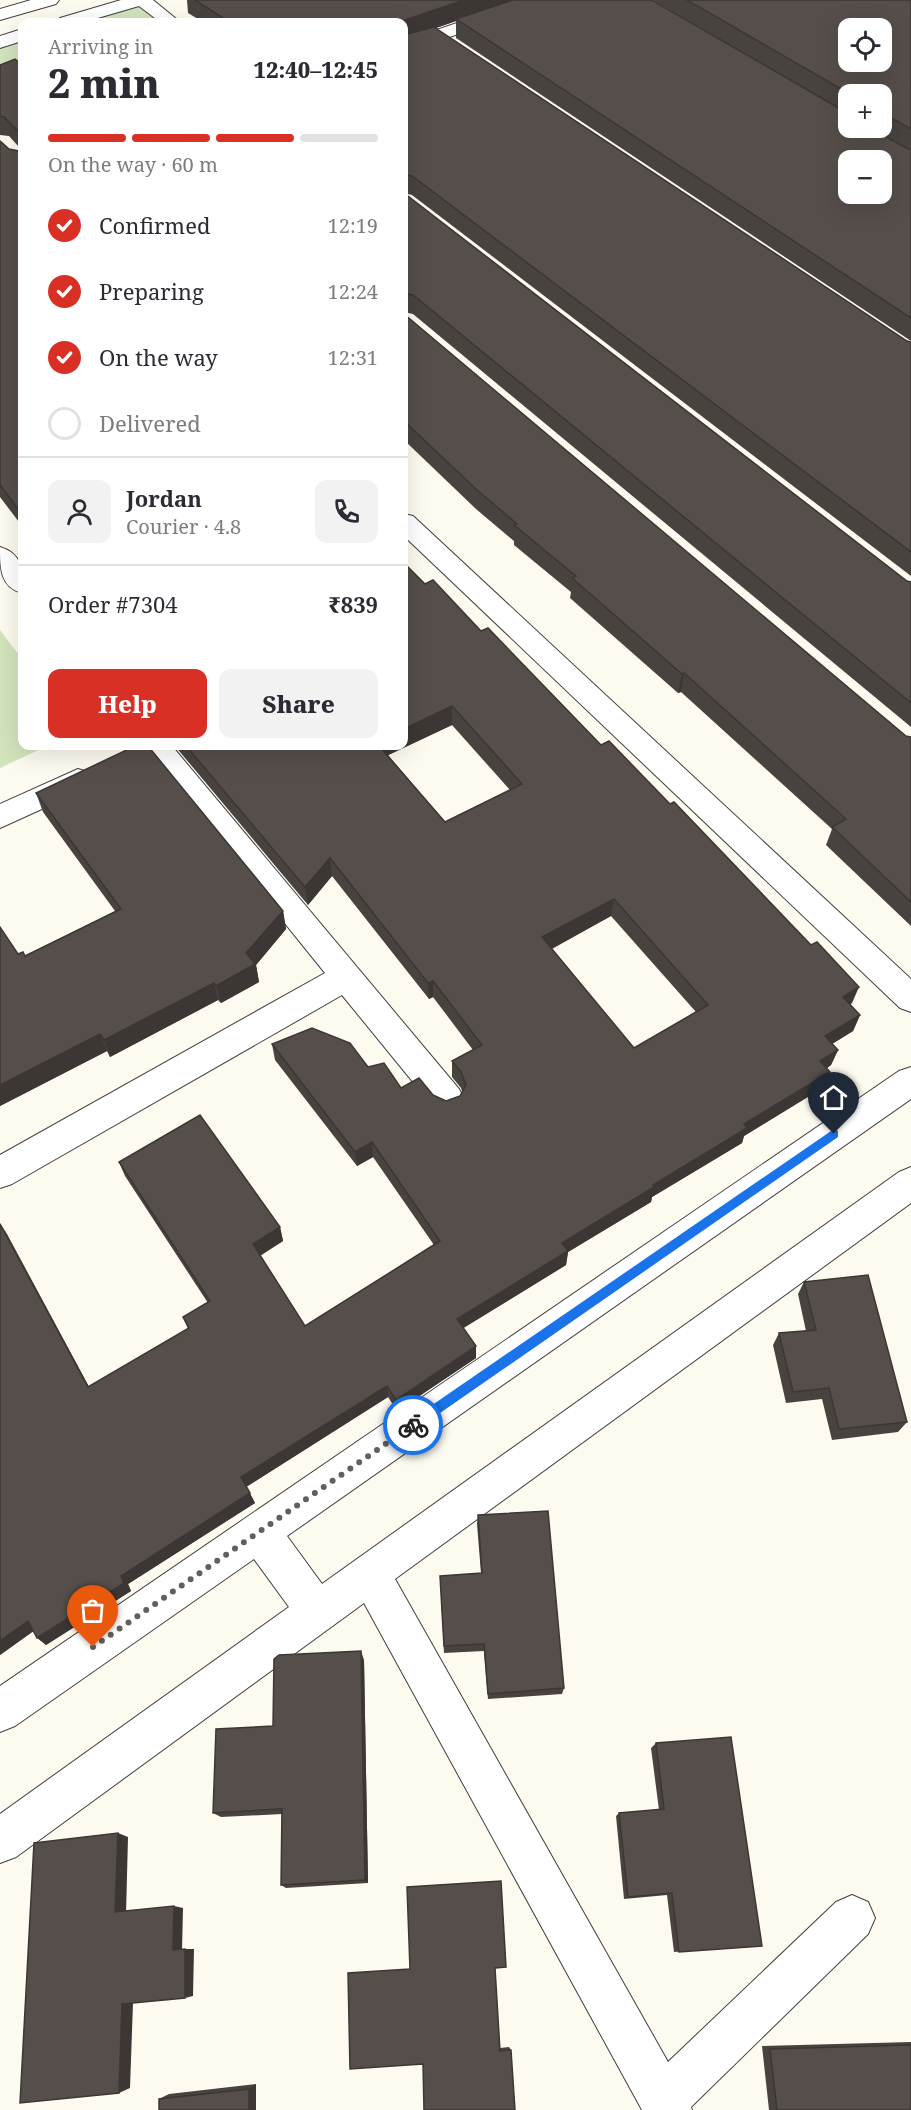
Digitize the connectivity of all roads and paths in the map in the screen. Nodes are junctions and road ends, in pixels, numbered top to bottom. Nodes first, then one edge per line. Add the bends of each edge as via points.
1 (50, 0) edge
2 (141, 0) edge
3 (543, 0) edge
4 (0, 15) edge
5 (80, 18) edge
6 (166, 18) edge
7 (18, 36) edge
8 (437, 36) junction
9 (0, 42) edge
10 (408, 46) edge
11 (459, 51) edge
12 (408, 526) edge
13 (9, 559) edge
14 (18, 576) edge
15 (135, 753) edge
16 (0, 817) edge
17 (346, 977) junction
18 (911, 999) edge
19 (911, 1081) edge
20 (447, 1100) edge
21 (0, 1173) edge
22 (911, 1183) edge
23 (259, 1532) junction
24 (370, 1574) junction
25 (317, 1611) junction
26 (0, 1711) edge
27 (0, 1841) edge
28 (852, 1918) dead end
29 (665, 2105) edge

1 - 4 street
2 - 5 street
2 - 6 street
3 - 8 street
7 - 9 street
8 - 10 street
8 - 11 street
12 - 18 street
13 - 14 street
15 - 16 street
15 - 17 street
17 - 20 street
17 - 21 street
19 - 23 street
22 - 24 street
23 - 25 street
23 - 26 street
24 - 25 street
24 - 29 street
25 - 27 street
28 - 29 street

